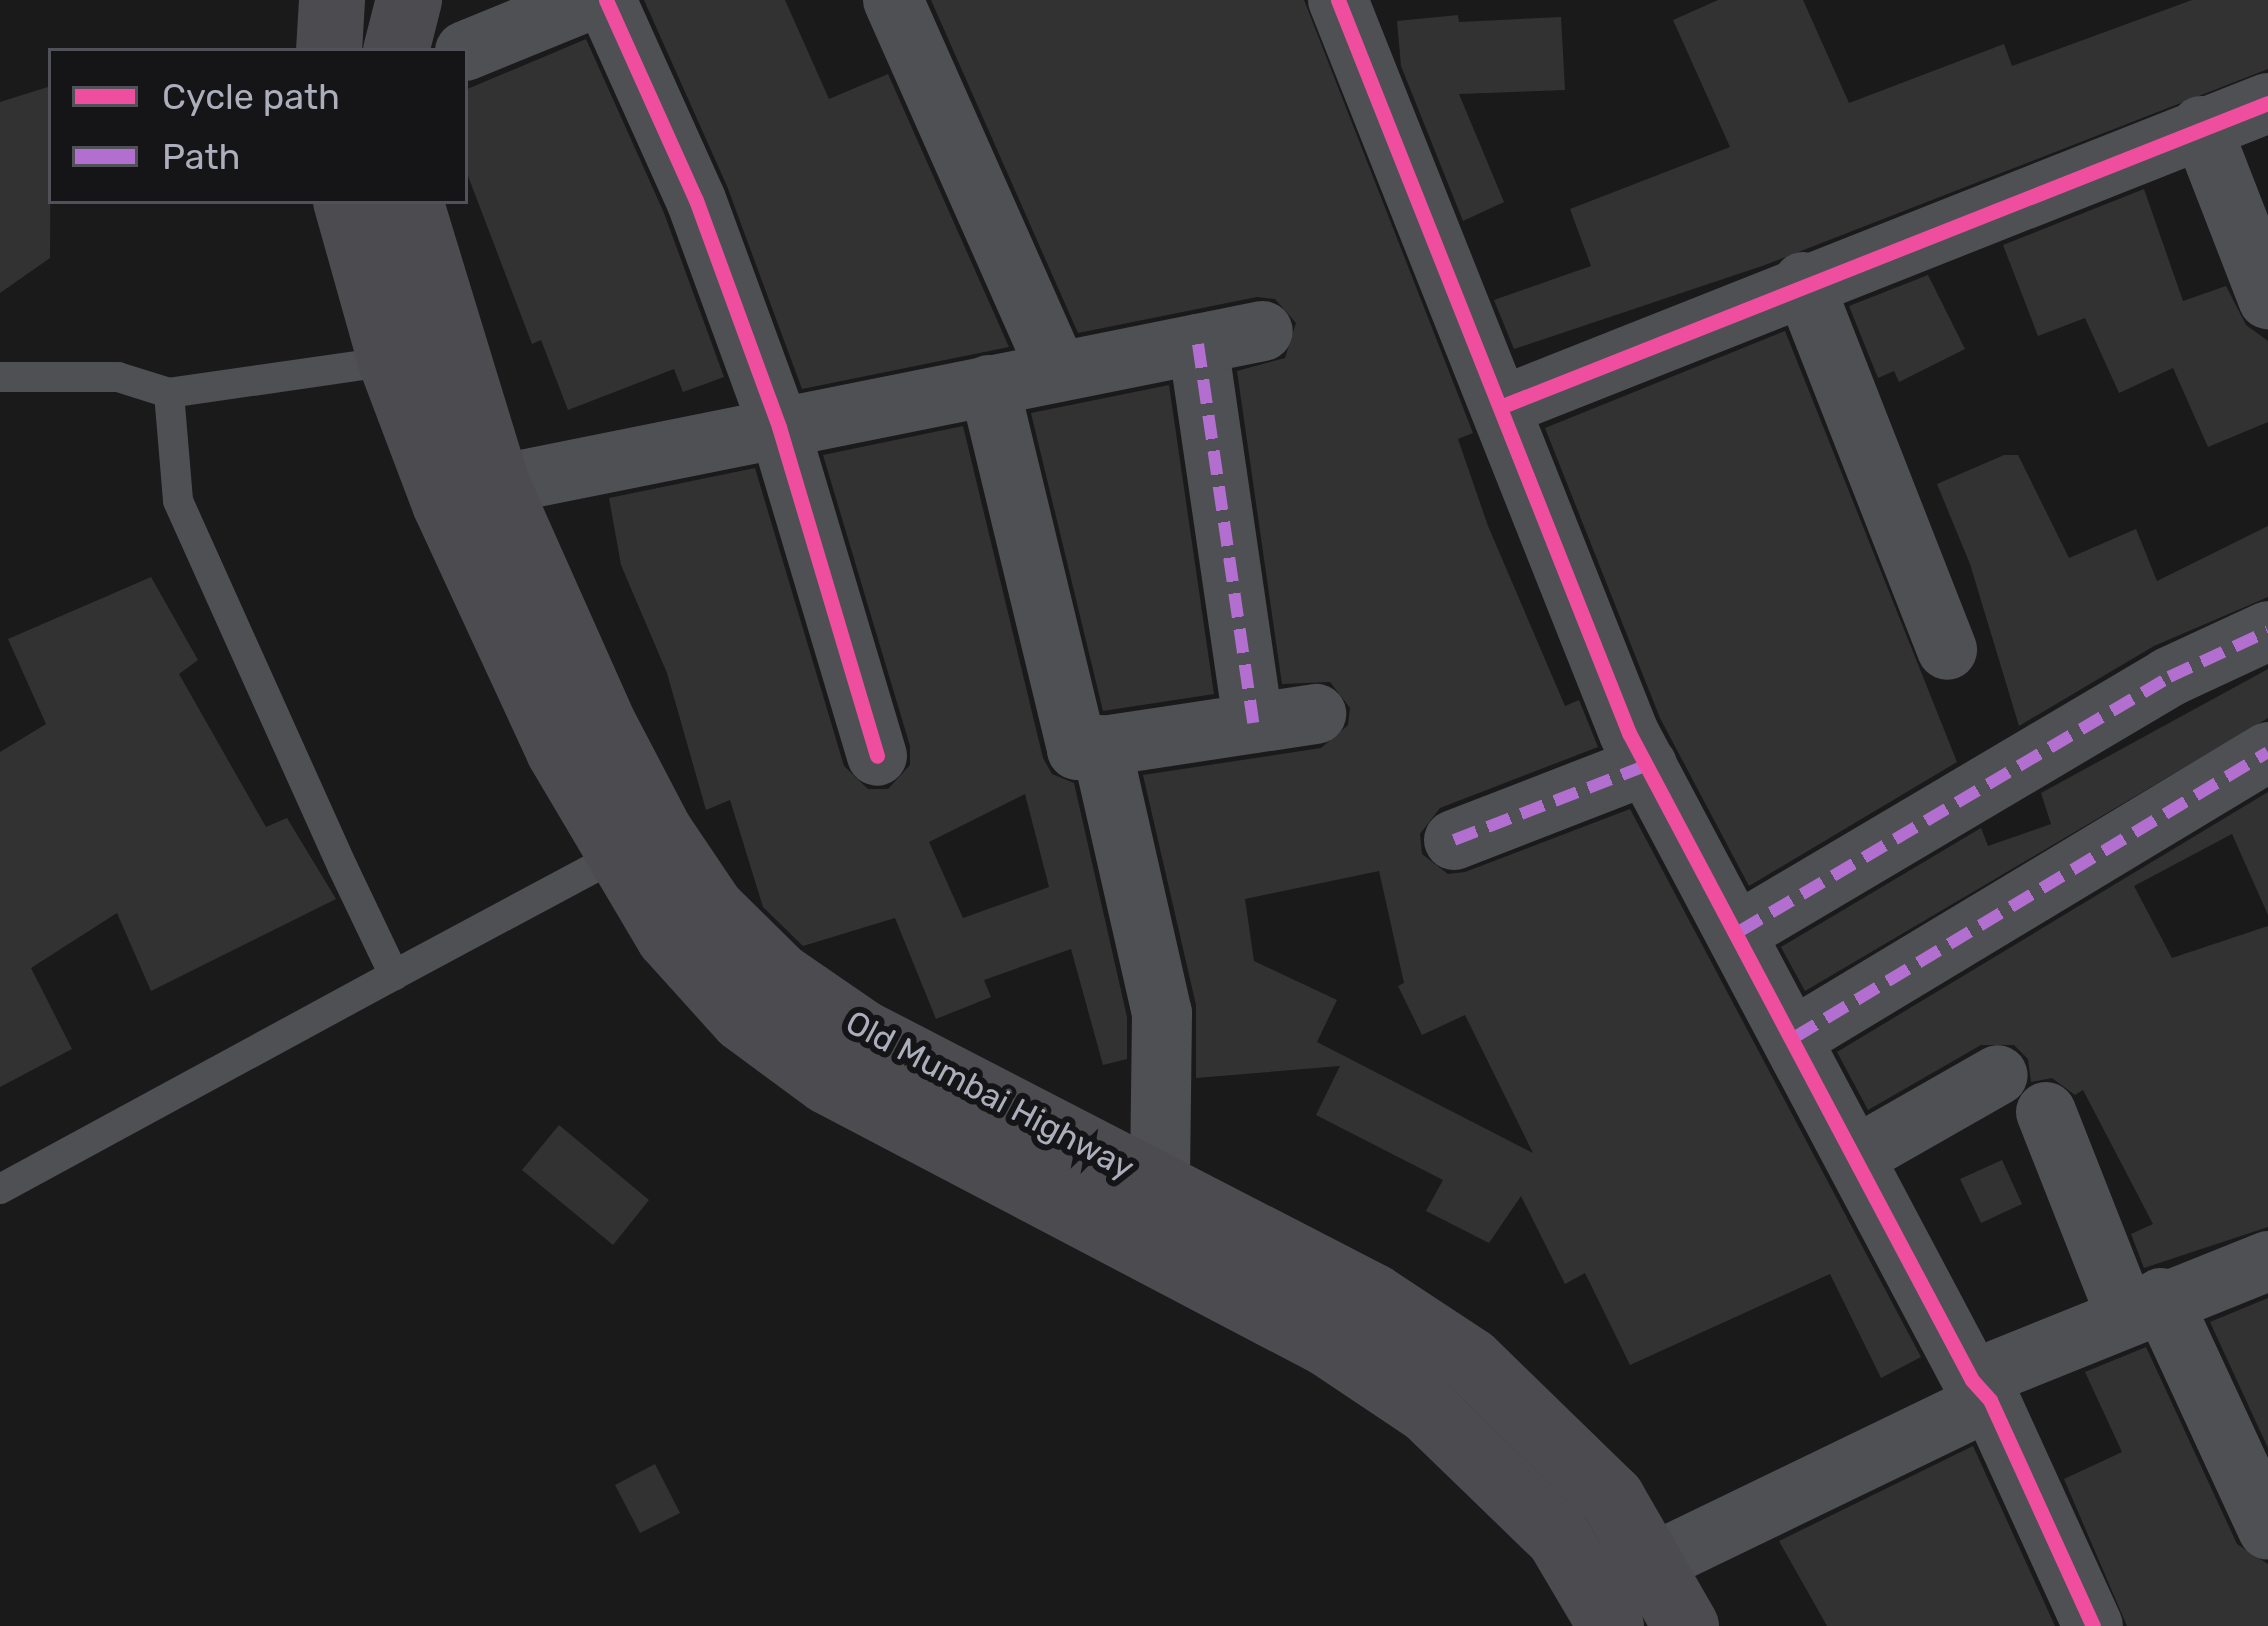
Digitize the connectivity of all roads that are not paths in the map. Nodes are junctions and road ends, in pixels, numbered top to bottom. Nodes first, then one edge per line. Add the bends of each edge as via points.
1 (409, 0) edge
2 (590, 0) edge
3 (606, 0) edge
4 (893, 0) edge
5 (1350, 5) edge
6 (397, 48) edge
7 (468, 50) edge
8 (2268, 104) edge
9 (2200, 126) junction
10 (347, 204) edge
11 (411, 204) edge
12 (1803, 282) junction
13 (2268, 299) edge
14 (1263, 331) dead end
15 (1198, 344) junction
16 (392, 361) junction
17 (1058, 373) junction
18 (0, 377) edge
19 (989, 385) junction
20 (169, 393) junction
21 (1500, 407) junction
22 (779, 428) junction
23 (497, 485) junction
24 (2268, 631) edge
25 (1947, 650) dead end
26 (1316, 714) dead end
27 (1253, 723) junction
28 (1102, 745) junction
29 (2268, 752) edge
30 (877, 756) dead end
31 (1647, 765) junction
32 (1454, 840) dead end
33 (616, 856) junction
34 (1740, 931) junction
35 (394, 975) junction
36 (1795, 1037) junction
37 (1998, 1075) dead end
38 (2046, 1112) dead end
39 (1856, 1156) junction
40 (1160, 1183) junction
41 (0, 1189) edge
42 (2268, 1261) edge
43 (2143, 1306) junction
44 (1981, 1390) junction
45 (2268, 1530) edge
46 (1653, 1563) junction
47 (1611, 1626) edge
48 (1686, 1626) edge
49 (2093, 1626) edge

1 - 6 main road
2 - 7 street
3 - 22 street via 696,200
4 - 17 street
5 - 21 street
8 - 9 street
9 - 12 street
9 - 13 street
10 - 16 main road, Old Mumbai Highway
11 - 23 main road, Old Mumbai Highway
12 - 21 street
12 - 25 street
14 - 15 street
15 - 17 street
15 - 27 street
16 - 20 lane
16 - 33 main road, Old Mumbai Highway via 454,524
17 - 19 street
18 - 20 lane via 118,376
19 - 22 street
19 - 28 street via 1077,750
20 - 35 lane via 178,500
21 - 31 street
22 - 23 street
22 - 30 street
23 - 40 main road, Old Mumbai Highway via 604,724 660,832 712,909 780,976 862,1033
24 - 34 street via 2169,677
26 - 27 street
27 - 28 street
28 - 40 street via 1162,1013
29 - 36 street
31 - 32 street
31 - 34 street
33 - 35 lane
33 - 47 main road, Old Mumbai Highway via 669,937 742,1018 826,1081 1328,1344 1427,1411 1559,1538
34 - 36 street
35 - 41 lane
36 - 39 street
37 - 39 street
38 - 43 street
39 - 44 street
40 - 46 main road, Old Mumbai Highway via 1374,1297 1471,1361 1612,1498
42 - 43 street
43 - 44 street
43 - 45 street
44 - 46 street
44 - 49 street
46 - 48 main road, Old Mumbai Highway

